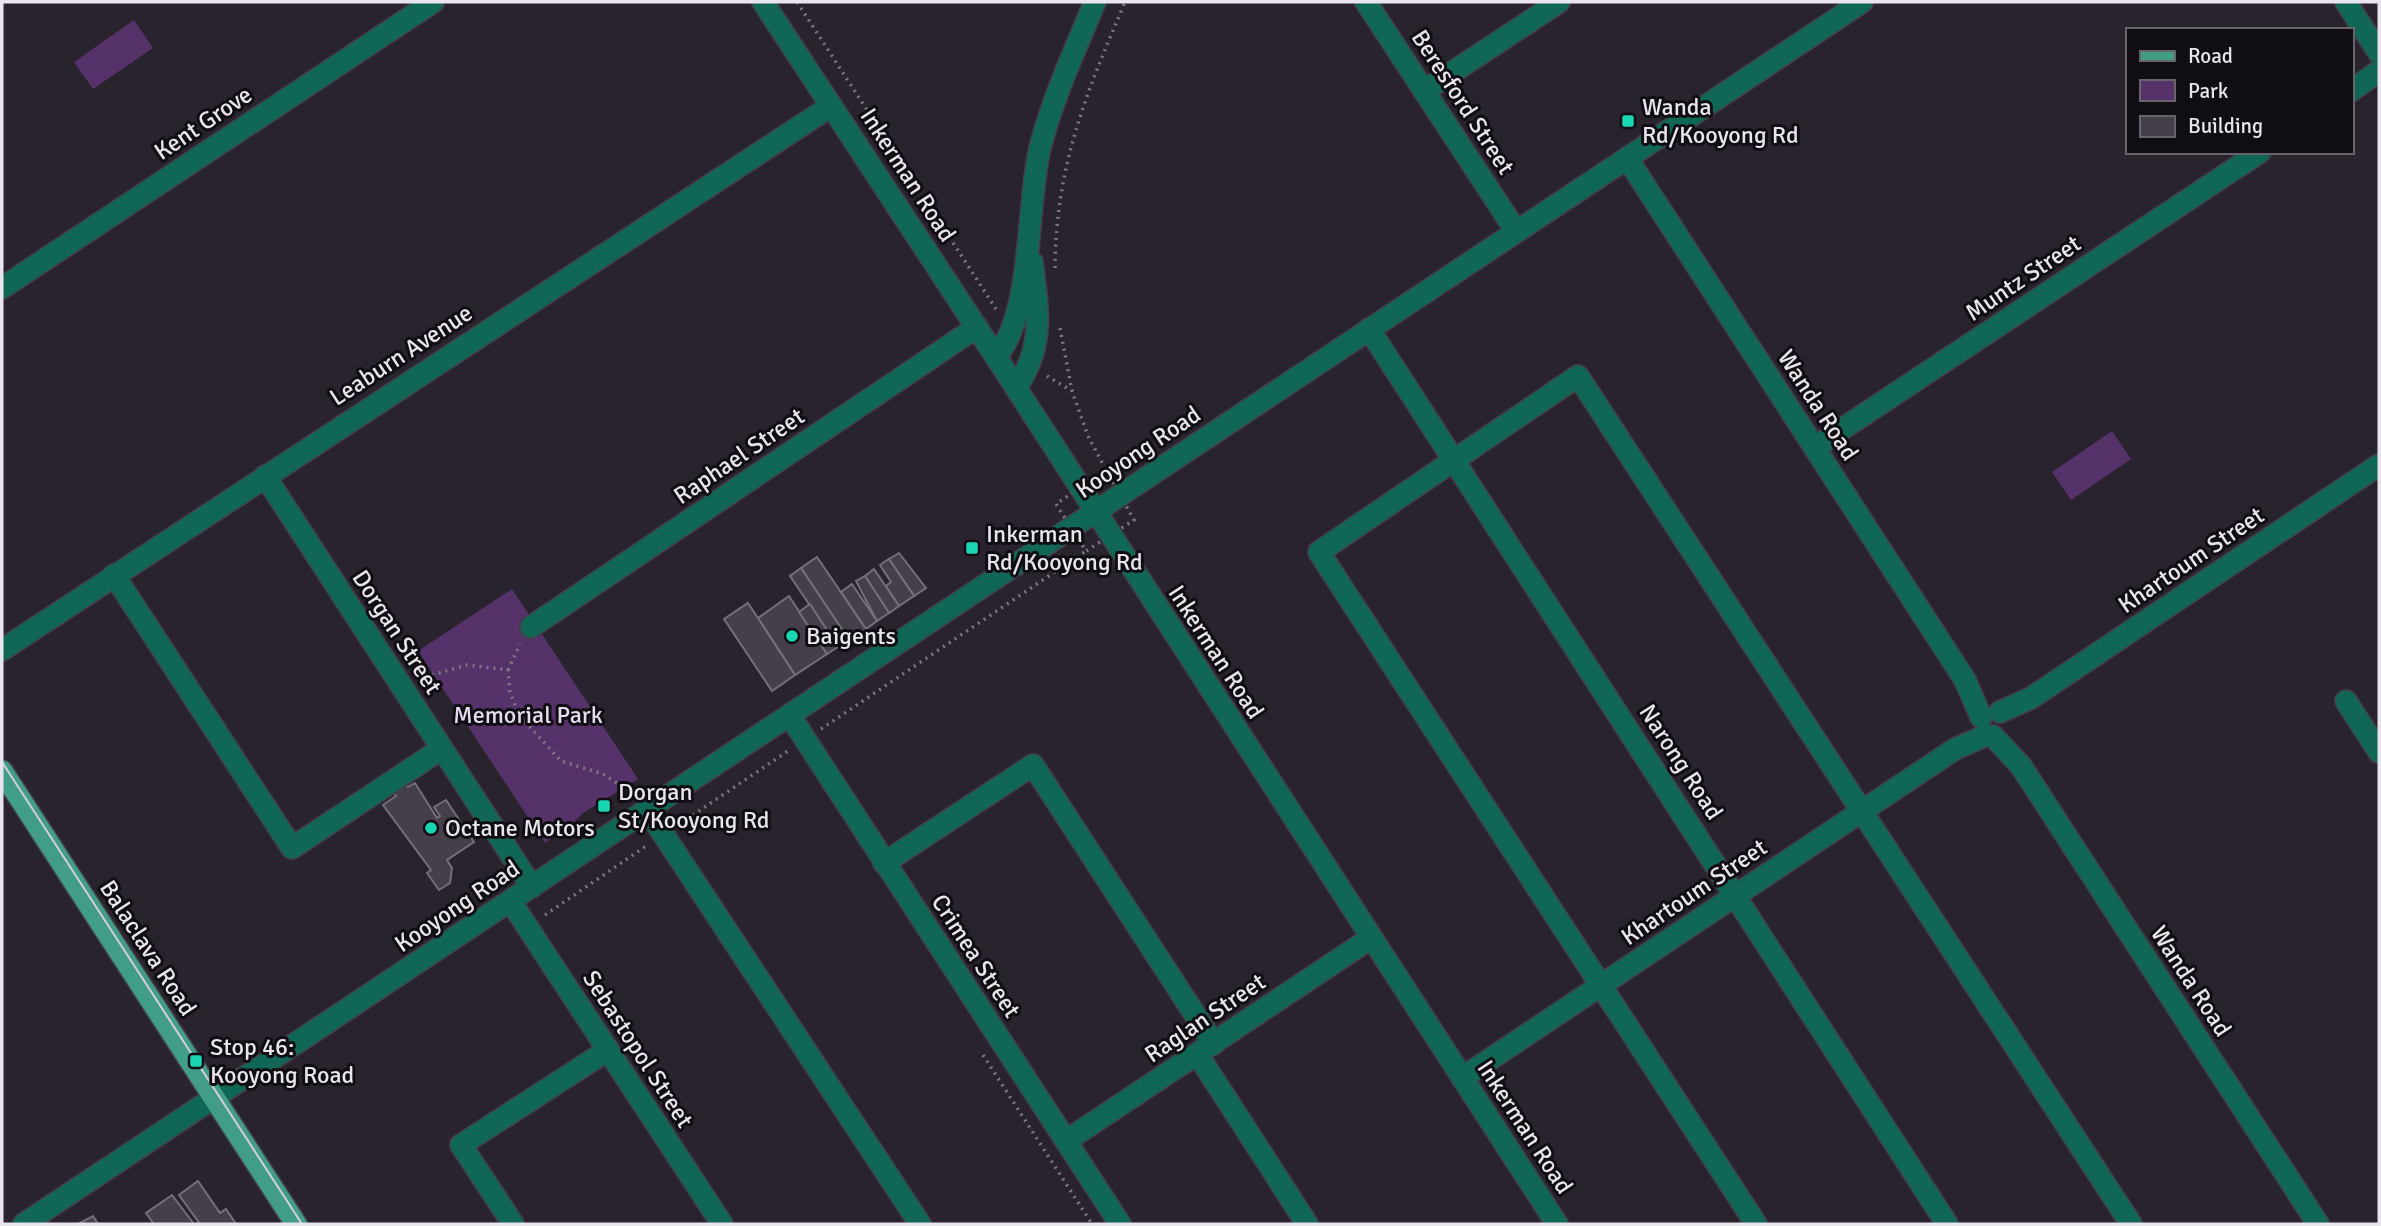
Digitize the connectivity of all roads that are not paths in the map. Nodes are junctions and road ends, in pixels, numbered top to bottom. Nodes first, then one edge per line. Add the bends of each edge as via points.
1 (433, 2) edge
2 (763, 2) edge
3 (1095, 2) edge
4 (1366, 2) edge
5 (1559, 2) edge
6 (1862, 2) edge
7 (2346, 2) edge
8 (2379, 53) edge
9 (2379, 71) edge
10 (2353, 90) edge
11 (1424, 91) junction
12 (831, 106) junction
13 (2257, 154) edge
14 (1627, 158) junction
15 (1028, 229) junction
16 (1516, 231) junction
17 (2, 288) edge
18 (977, 327) junction
19 (1369, 329) junction
20 (996, 357) junction
21 (1016, 387) junction
22 (1815, 447) junction
23 (1455, 460) junction
24 (2379, 465) edge
25 (265, 476) junction
26 (1095, 512) junction
27 (114, 575) junction
28 (531, 627) road end
29 (2, 650) edge
30 (2346, 701) dead end
31 (790, 716) junction
32 (1993, 723) junction
33 (441, 748) junction
34 (2379, 752) edge
35 (2, 771) edge
36 (1863, 810) junction
37 (648, 811) junction
38 (884, 863) junction
39 (532, 887) junction
40 (1735, 895) junction
41 (511, 902) junction
42 (1371, 938) junction
43 (1601, 986) junction
44 (608, 1050) junction
45 (1206, 1050) junction
46 (1462, 1078) junction
47 (215, 1099) junction
48 (1066, 1140) junction
49 (24, 1224) edge
50 (296, 1224) edge
51 (513, 1224) edge
52 (722, 1224) edge
53 (920, 1224) edge
54 (1119, 1224) edge
55 (1307, 1224) edge
56 (1557, 1224) edge
57 (1756, 1224) edge
58 (1947, 1224) edge
59 (2131, 1224) edge
60 (2318, 1224) edge

1 - 17 street, Kent Grove
2 - 12 street, Inkerman Road
3 - 15 street via 1048,116
4 - 11 street, Beresford Street
5 - 11 street
6 - 14 street, Kooyong Road
7 - 8 street
9 - 10 street
11 - 16 street, Beresford Street
12 - 18 street, Inkerman Road
12 - 25 street, Leaburn Avenue
13 - 22 street, Muntz Street
14 - 16 street, Kooyong Road
14 - 22 street, Wanda Road
15 - 20 street via 1019,306 1011,334
15 - 21 street via 1039,330 1033,360
16 - 19 street, Kooyong Road
18 - 20 street, Inkerman Road
18 - 28 street, Raphael Street
19 - 23 street, Narong Road
19 - 26 street, Kooyong Road
20 - 21 street, Inkerman Road
21 - 26 street, Inkerman Road
22 - 32 street, Wanda Road
23 - 36 street via 1578,376
23 - 40 street, Narong Road
23 - 43 street via 1319,552
24 - 32 street, Khartoum Street
25 - 27 street, Leaburn Avenue
25 - 33 street, Dorgan Street
26 - 31 street, Kooyong Road
26 - 42 street, Inkerman Road
27 - 29 street, Leaburn Avenue
27 - 33 street via 292,848
30 - 34 street
31 - 37 street, Kooyong Road
31 - 38 street, Crimea Street
32 - 36 street, Khartoum Street
32 - 60 street, Wanda Road
33 - 39 street, Dorgan Street
35 - 47 main road, Balaclava Road
36 - 40 street, Khartoum Street
36 - 59 street
37 - 39 street, Kooyong Road
37 - 53 street
38 - 45 street via 1033,765
38 - 48 street, Crimea Street
39 - 41 street, Kooyong Road
40 - 43 street, Khartoum Street
40 - 58 street, Narong Road
41 - 44 street, Sebastopol Street
41 - 47 street, Kooyong Road
42 - 45 street, Raglan Street
42 - 46 street, Inkerman Road
43 - 46 street, Khartoum Street
43 - 57 street
44 - 51 street via 461,1145
44 - 52 street, Sebastopol Street
45 - 48 street, Raglan Street
45 - 55 street
46 - 56 street, Inkerman Road
47 - 49 street, Kooyong Road
47 - 50 main road, Balaclava Road
48 - 54 street, Crimea Street

